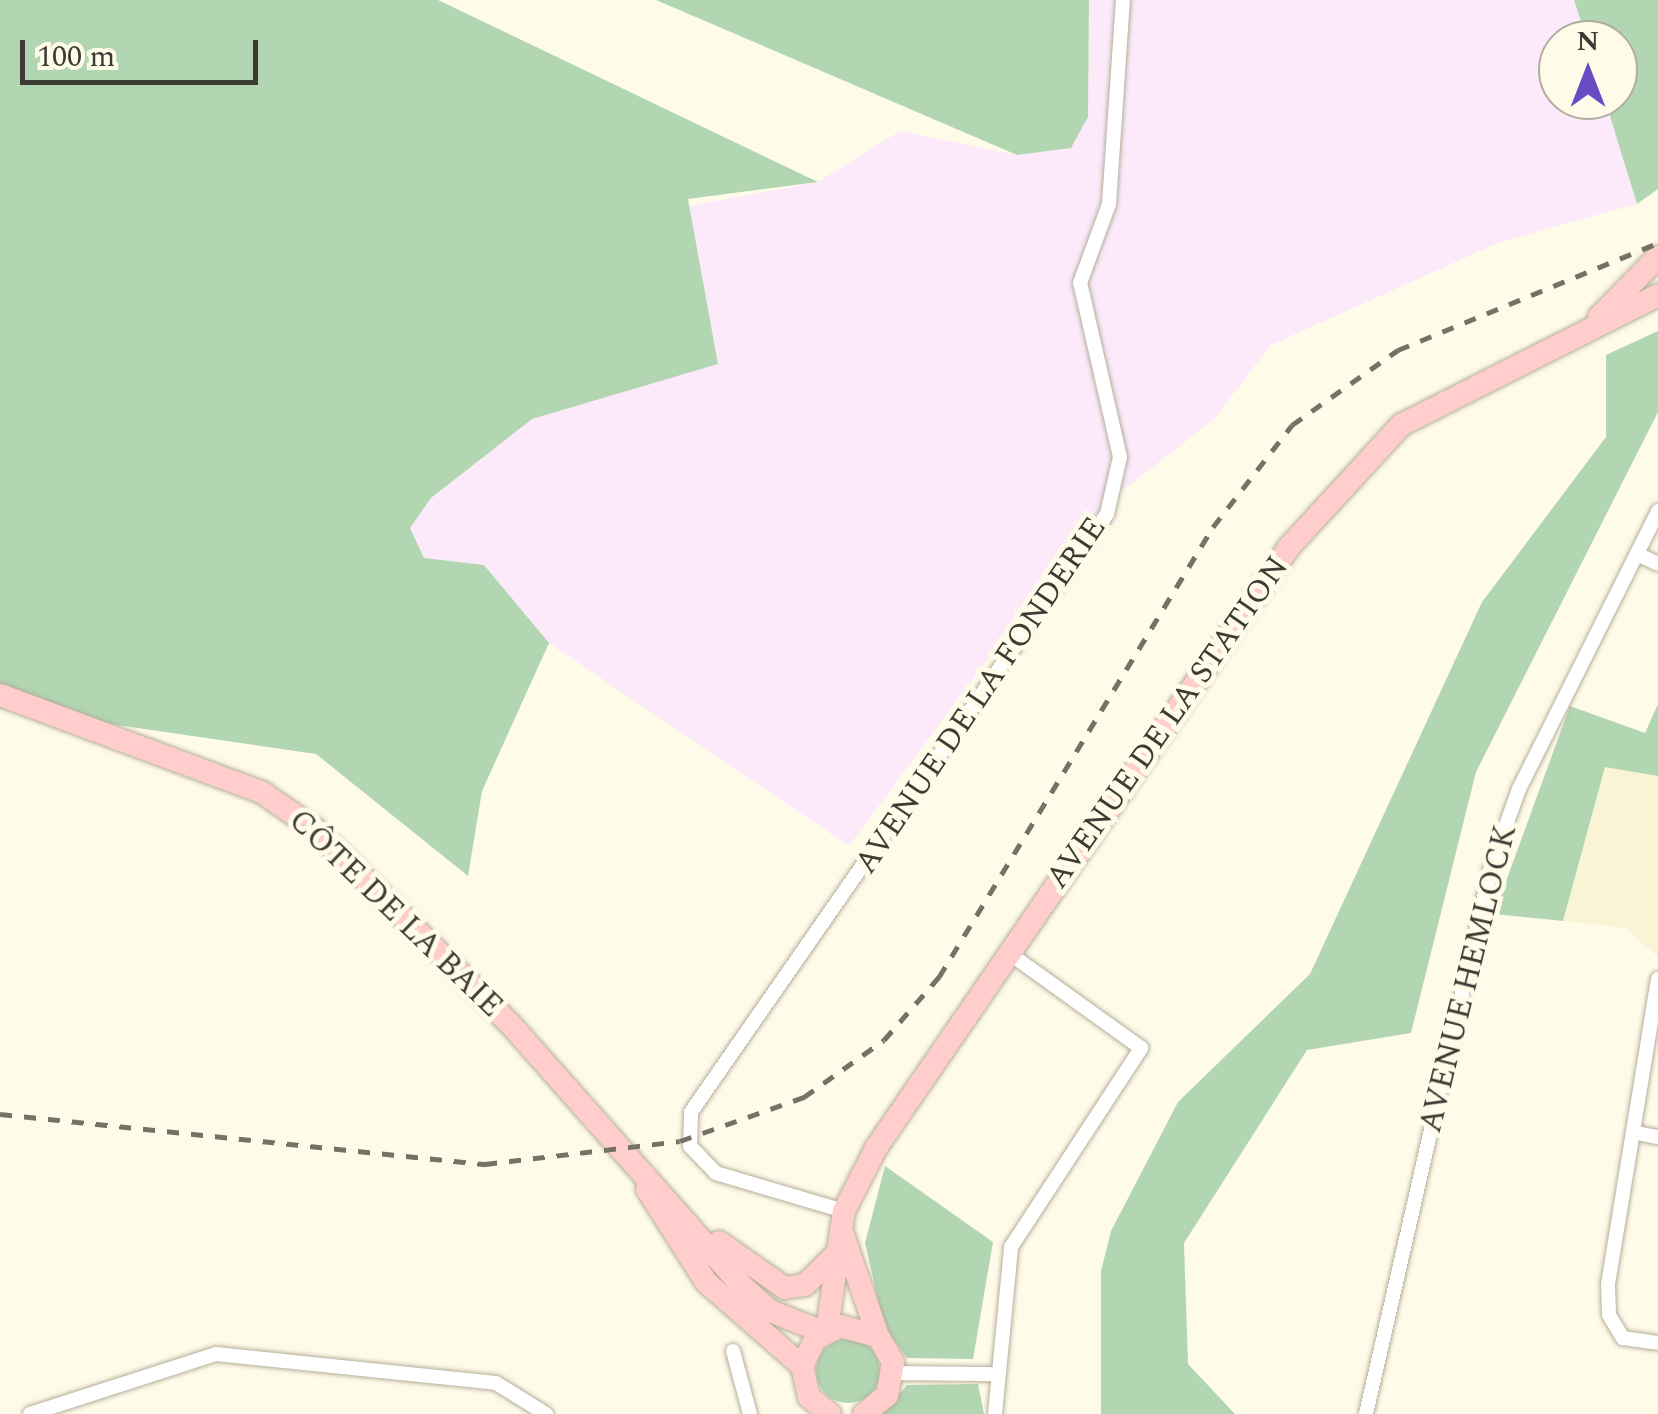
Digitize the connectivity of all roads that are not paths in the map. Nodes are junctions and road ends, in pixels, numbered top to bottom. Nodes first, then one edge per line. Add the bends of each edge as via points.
1 (1124, 0) edge
2 (1658, 257) edge
3 (1658, 295) edge
4 (1585, 329) junction
5 (1658, 511) edge
6 (1637, 554) junction
7 (1658, 564) edge
8 (0, 695) edge
9 (1009, 952) junction
10 (1658, 979) edge
11 (1636, 1133) junction
12 (1658, 1137) edge
13 (630, 1160) junction
14 (689, 1218) junction
15 (842, 1220) junction
16 (834, 1256) junction
17 (825, 1331) junction
18 (878, 1336) junction
19 (1658, 1343) edge
20 (734, 1352) dead end
21 (802, 1366) junction
22 (894, 1373) junction
23 (998, 1374) junction
24 (823, 1412) edge
25 (867, 1413) edge
26 (30, 1414) edge
27 (546, 1414) edge
28 (750, 1414) edge
29 (995, 1414) edge
30 (1366, 1414) edge

1 - 15 street, AVENUE DE LA FONDERIE via 1108,204 1080,283 1120,458 1107,514 691,1112 690,1146 716,1173
2 - 4 main road
3 - 4 main road
4 - 9 main road, AVENUE DE LA STATION via 1401,425 1363,458 1289,547
5 - 6 street, AVENUE HEMLOCK
6 - 7 street
6 - 30 street, AVENUE HEMLOCK via 1519,789 1492,868
8 - 13 main road, CÔTE DE LA BAIE via 263,794 316,830 512,1026
9 - 15 main road, AVENUE DE LA STATION
9 - 23 street via 1141,1048 1012,1247
10 - 11 street
11 - 12 street
11 - 19 street via 1608,1284 1609,1315 1623,1338
13 - 14 main road
13 - 21 main road via 706,1282
14 - 16 main road via 785,1288 805,1285
14 - 17 main road via 770,1312
15 - 16 main road, AVENUE DE LA STATION
15 - 18 main road
16 - 17 main road, AVENUE DE LA STATION
17 - 18 main road via 854,1326
17 - 21 main road
18 - 22 main road
20 - 28 street
21 - 24 main road
22 - 23 street
22 - 25 main road
23 - 29 street
26 - 27 street via 216,1354 496,1383

